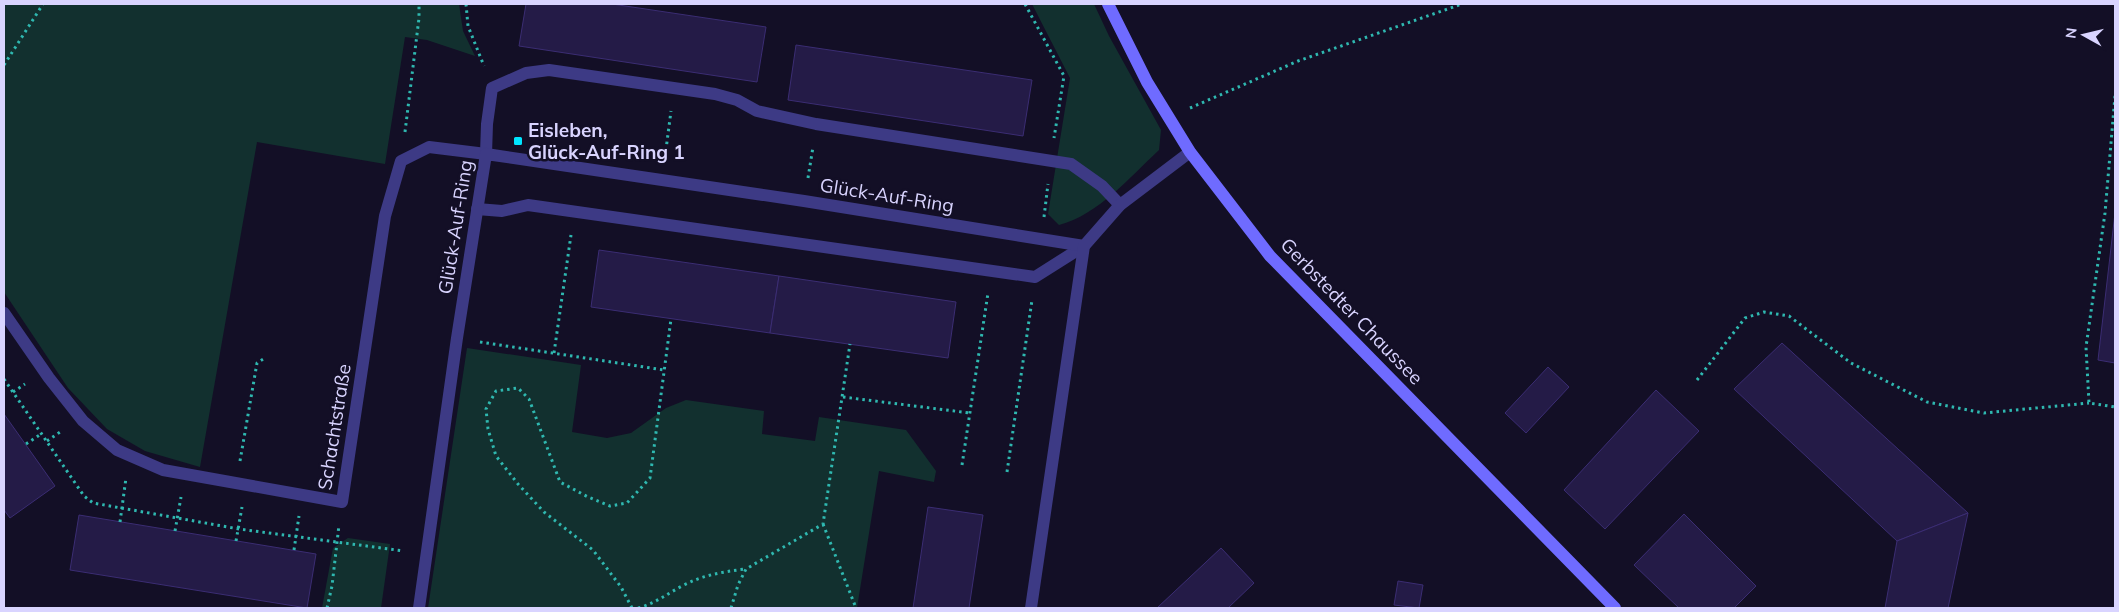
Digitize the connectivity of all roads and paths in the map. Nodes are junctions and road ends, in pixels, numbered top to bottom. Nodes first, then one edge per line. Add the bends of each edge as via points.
1 (42, 4) edge
2 (418, 4) edge
3 (466, 4) edge
4 (1108, 4) edge
5 (1462, 4) edge
6 (4, 65) edge
7 (492, 88) junction
8 (674, 88) junction
9 (2115, 96) edge
10 (1168, 118) junction
11 (816, 124) junction
12 (1190, 152) junction
13 (486, 154) junction
14 (401, 161) junction
15 (662, 180) junction
16 (804, 201) junction
17 (1120, 205) junction
18 (477, 209) junction
19 (575, 211) junction
20 (1084, 246) junction
21 (991, 272) junction
22 (4, 313) edge
23 (671, 319) dead end
24 (457, 338) junction
25 (850, 344) dead end
26 (554, 353) junction
27 (265, 358) dead end
28 (664, 370) junction
29 (4, 379) edge
30 (1697, 380) dead end
31 (5, 385) edge
32 (843, 397) junction
33 (2089, 403) junction
34 (2115, 407) edge
35 (970, 413) junction
36 (41, 434) junction
37 (26, 444) dead end
38 (130, 456) junction
39 (962, 466) dead end
40 (185, 474) junction
41 (240, 484) junction
42 (302, 495) junction
43 (342, 502) junction
44 (121, 509) junction
45 (178, 519) junction
46 (120, 522) dead end
47 (824, 524) junction
48 (239, 528) junction
49 (175, 531) dead end
50 (296, 537) junction
51 (236, 541) dead end
52 (337, 543) junction
53 (294, 550) dead end
54 (427, 554) junction
55 (746, 569) junction
56 (327, 608) edge
57 (419, 608) edge
58 (632, 608) edge
59 (638, 608) edge
60 (731, 608) edge
61 (856, 608) edge
62 (1031, 608) edge
63 (1616, 608) edge

1 - 6 path
2 - 14 path via 419,18
3 - 7 path via 468,26
4 - 10 main road, Gerbstedter Chaussee
5 - 10 path via 1298,61
7 - 8 street via 526,74 549,70
7 - 13 street
8 - 11 street via 715,94 737,100 757,111
8 - 15 path
9 - 33 path via 2105,213 2086,347
10 - 12 main road, Gerbstedter Chaussee
11 - 16 path
11 - 17 street via 1071,164 1102,186
12 - 17 street
12 - 63 main road, Gerbstedter Chaussee via 1270,256
13 - 14 street via 429,147
13 - 15 street, Glück-Auf-Ring
13 - 18 street, Glück-Auf-Ring
14 - 43 street, Schachtstraße via 385,216
15 - 16 street, Glück-Auf-Ring
16 - 20 street, Glück-Auf-Ring
17 - 20 street
18 - 19 street via 502,211 528,205
18 - 24 street, Glück-Auf-Ring
19 - 21 street
19 - 26 path
20 - 21 street via 1035,277
20 - 62 street
21 - 35 path
22 - 38 street, Schachtstraße via 83,421 117,450
23 - 28 path
24 - 26 path
24 - 54 street, Glück-Auf-Ring
25 - 32 path
26 - 28 path
27 - 41 path via 257,363
28 - 58 path via 650,478 628,502 610,506 560,482 529,399 518,388 496,391 486,409 496,456 544,512 593,550
29 - 31 path
30 - 33 path via 1745,318 1764,312 1789,316 1851,363 1927,402 1984,414
31 - 36 path
32 - 35 path
32 - 47 path
33 - 34 path
35 - 39 path
36 - 37 path
36 - 44 path via 84,496 92,503
38 - 40 street, Schachtstraße via 163,470
38 - 44 path
40 - 41 street, Schachtstraße
40 - 45 path
41 - 42 street, Schachtstraße
41 - 48 path
42 - 43 street, Schachtstraße
42 - 50 path
43 - 52 path
44 - 45 path
44 - 46 path
45 - 48 path
45 - 49 path
47 - 55 path
47 - 61 path
48 - 50 path
48 - 51 path
50 - 52 path
50 - 53 path
52 - 54 path
52 - 56 path
54 - 57 street, Glück-Auf-Ring
55 - 59 path via 712,573
55 - 60 path

